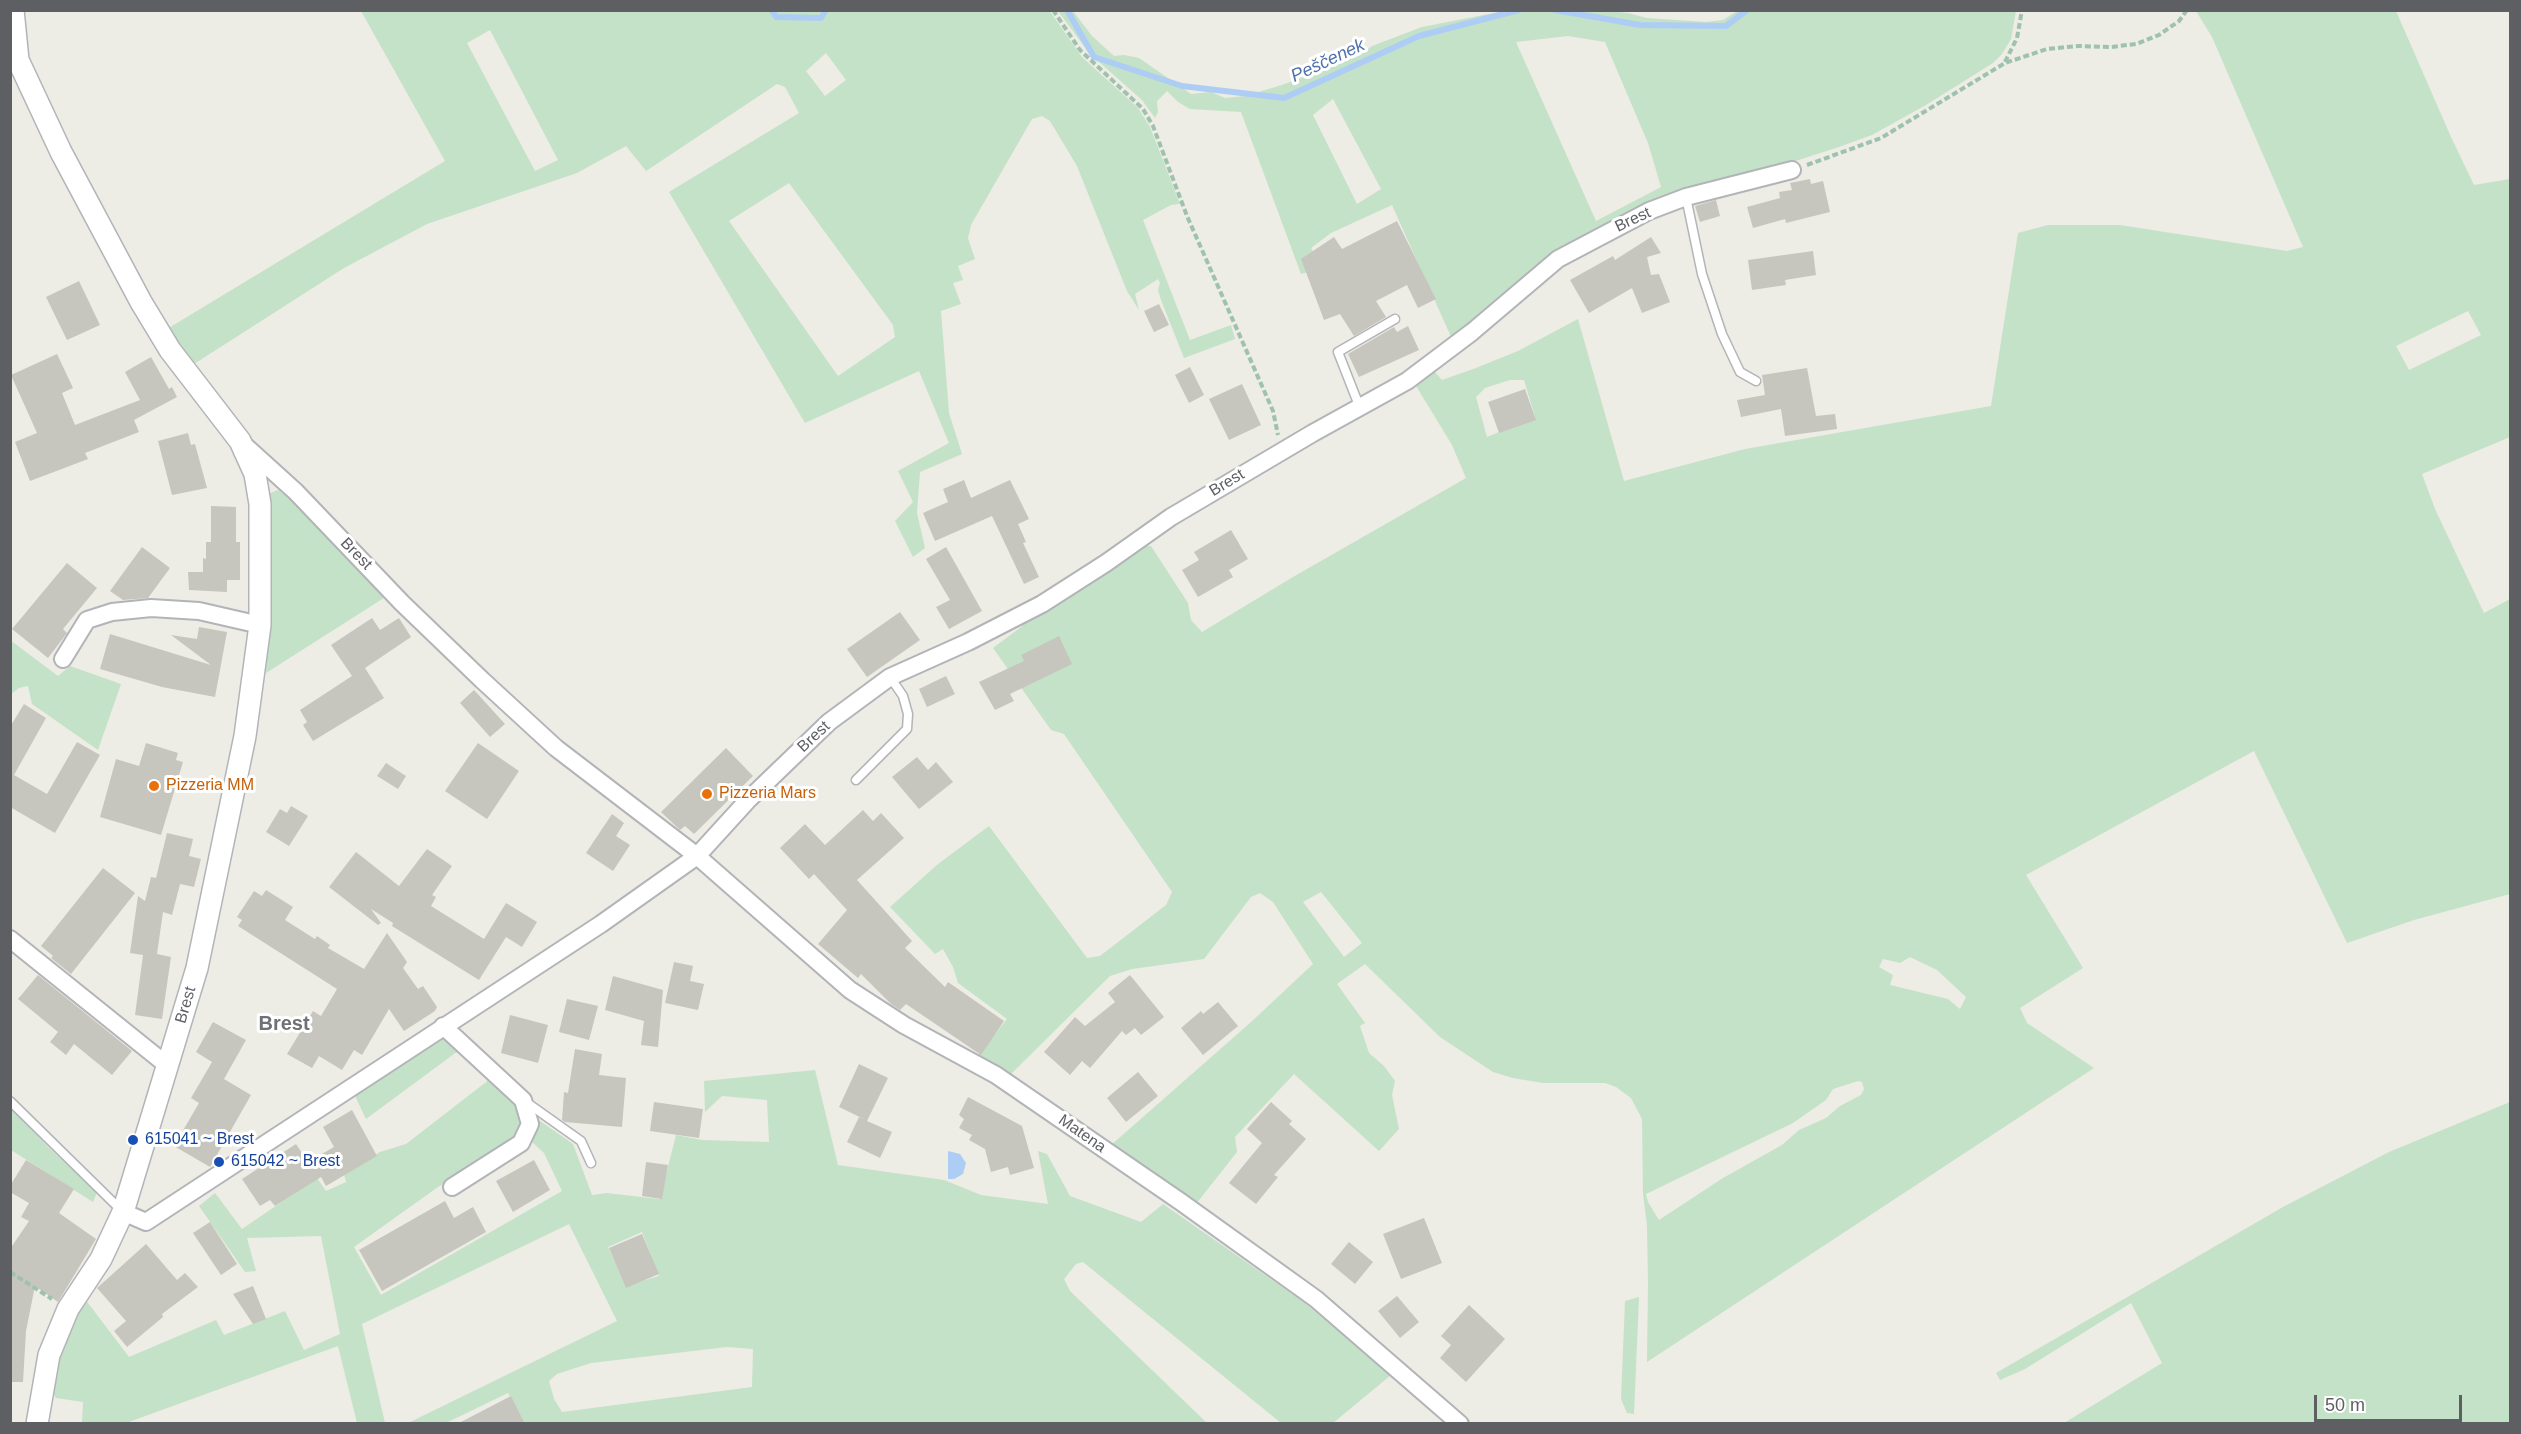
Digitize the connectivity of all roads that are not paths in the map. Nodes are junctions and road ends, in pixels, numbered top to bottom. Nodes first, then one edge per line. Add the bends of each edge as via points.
1 (13, 10) edge
2 (1792, 170) road end
3 (1686, 197) junction
4 (1395, 319) dead end
5 (1756, 381) dead end
6 (1360, 408) junction
7 (240, 441) junction
8 (260, 625) junction
9 (63, 659) dead end
10 (890, 677) junction
11 (856, 780) dead end
12 (697, 856) junction
13 (10, 939) edge
14 (443, 1026) junction
15 (168, 1066) junction
16 (523, 1100) junction
17 (10, 1101) edge
18 (591, 1163) dead end
19 (452, 1187) dead end
20 (123, 1212) junction
21 (37, 1424) edge
22 (1460, 1424) edge

1 - 7 street via 18,60 107,242 170,350
2 - 3 street, Brest
3 - 5 lane via 1702,274 1722,334 1740,372
3 - 6 street, Brest via 1649,211 1558,259 1407,381
4 - 6 lane via 1338,352
6 - 10 street, Brest via 1171,517 1042,604
7 - 8 street, Brest via 255,474 260,504
7 - 12 street, Brest via 296,492 402,603 556,748
8 - 9 street via 198,611 151,608 112,612 87,620
8 - 15 street, Brest via 245,736 215,888 197,969
10 - 11 lane via 903,696 907,729
10 - 12 street, Brest via 829,722
12 - 14 street, Brest via 601,924
12 - 22 street, Matena via 850,990 904,1025 996,1075 1181,1202 1316,1299
13 - 15 street
14 - 16 street
14 - 20 street, Brest via 146,1222
15 - 20 street, Brest
16 - 18 lane via 581,1141
16 - 19 street via 530,1124 521,1143
17 - 20 lane
20 - 21 street, Brest via 101,1258 68,1309 49,1355

